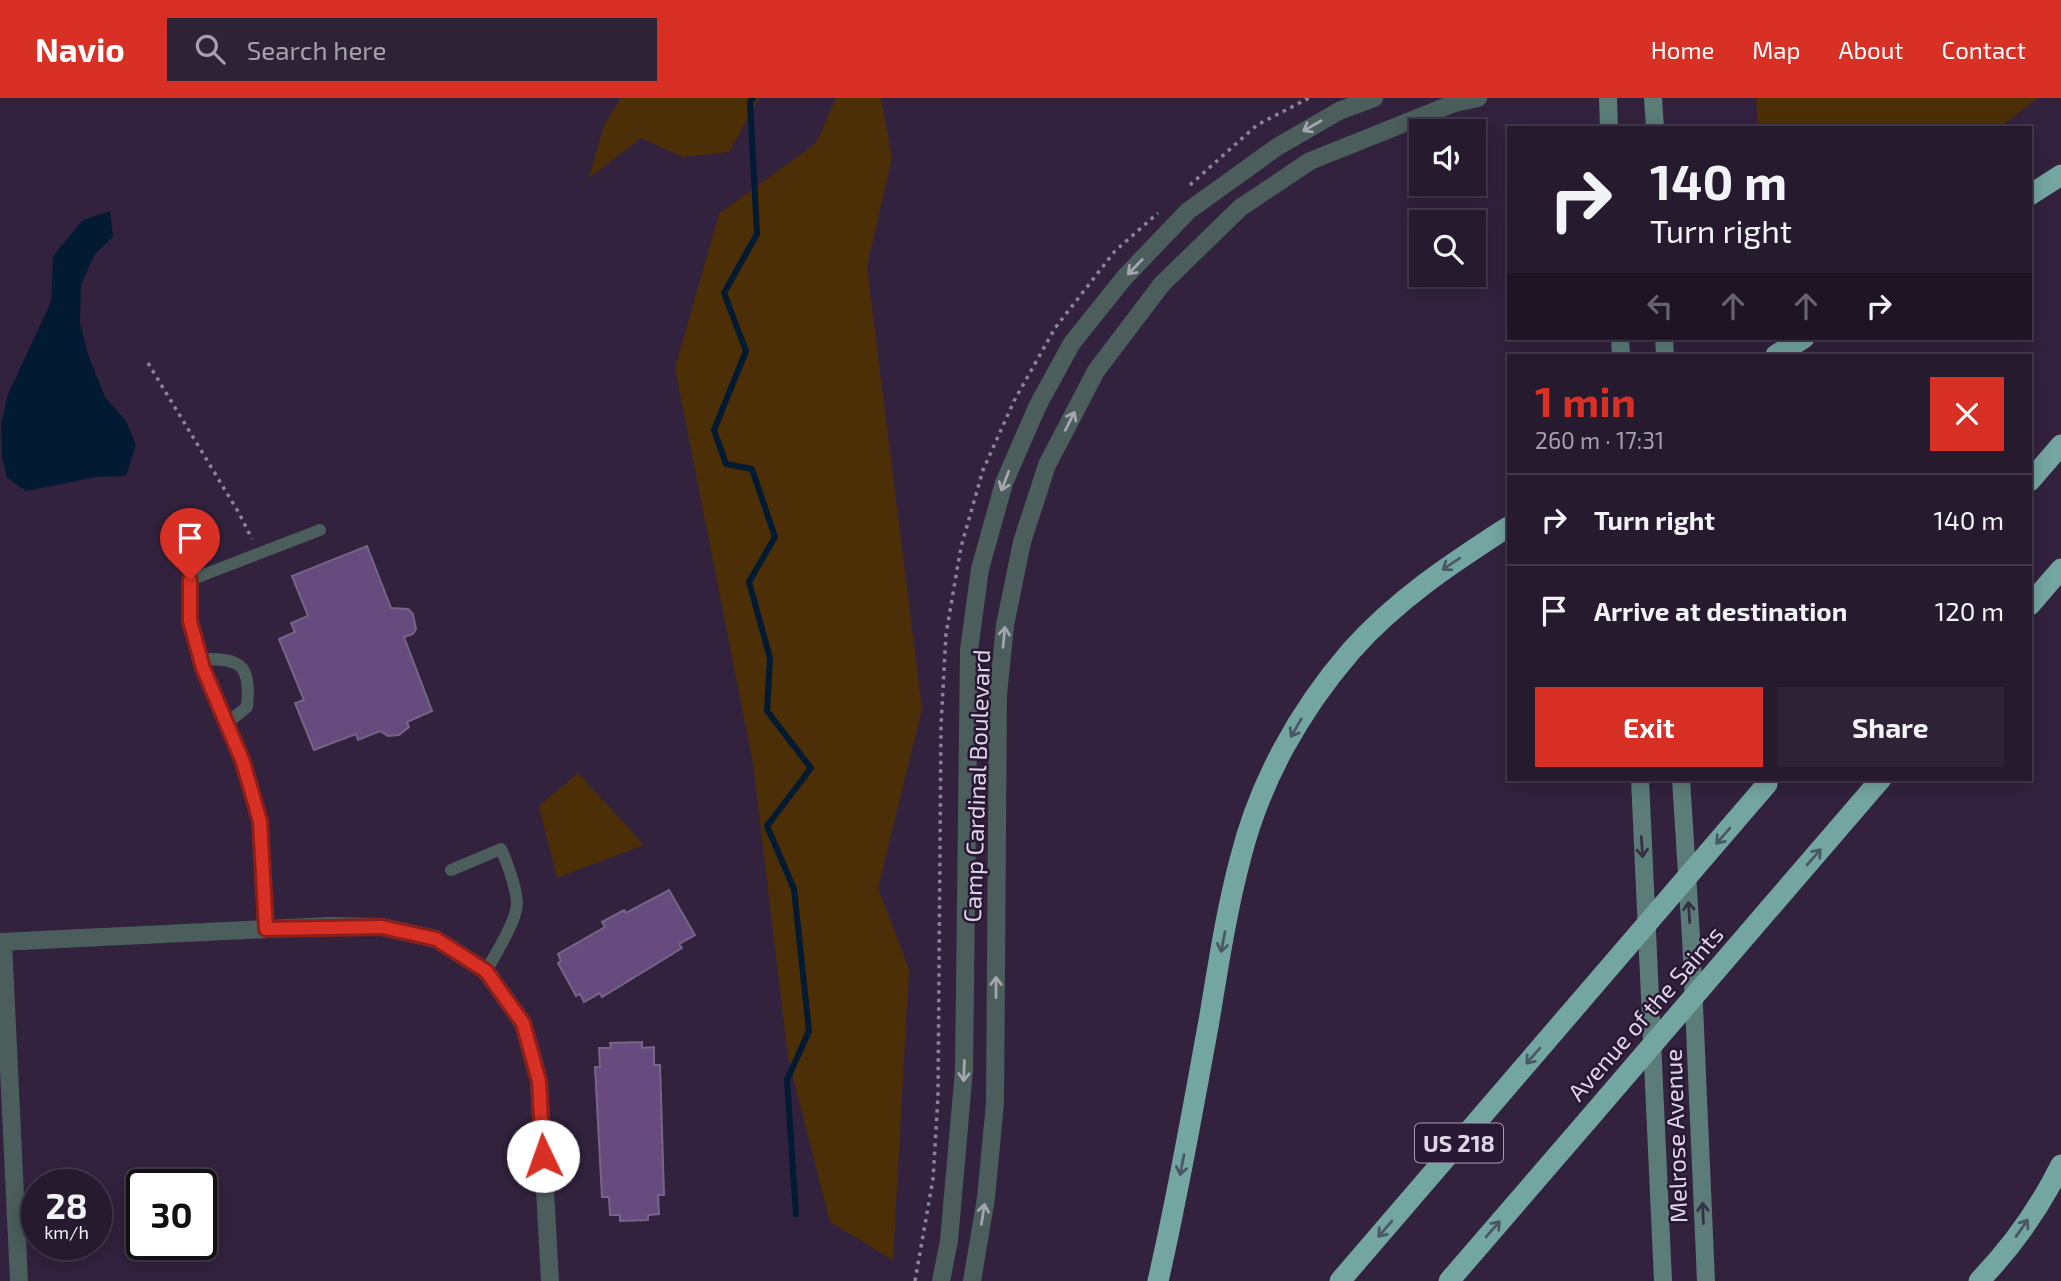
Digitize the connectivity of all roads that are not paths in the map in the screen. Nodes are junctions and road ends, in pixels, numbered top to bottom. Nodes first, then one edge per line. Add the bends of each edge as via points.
1 (1374, 98) edge
2 (1478, 98) edge
3 (1608, 98) edge
4 (1653, 98) edge
5 (1609, 126) edge
6 (1655, 126) edge
7 (2061, 175) edge
8 (2032, 194) edge
9 (1801, 340) edge
10 (1778, 354) edge
11 (2061, 445) edge
12 (2032, 479) edge
13 (1507, 528) edge
14 (320, 530) dead end
15 (2061, 569) edge
16 (2032, 604) edge
17 (200, 659) junction
18 (227, 723) junction
19 (1640, 781) edge
20 (1681, 781) edge
21 (1879, 781) edge
22 (1770, 782) edge
23 (451, 870) dead end
24 (266, 929) junction
25 (2, 942) edge
26 (486, 971) junction
27 (2061, 1165) edge
28 (19, 1281) edge
29 (550, 1281) edge
30 (941, 1281) edge
31 (972, 1281) edge
32 (1158, 1281) edge
33 (1340, 1281) edge
34 (1449, 1281) edge
35 (1663, 1281) edge
36 (1706, 1281) edge
37 (1979, 1281) edge

1 -> 30 street, Camp Cardinal Boulevard via 1339,111 1277,146 1188,211 1124,278 1072,343 1004,483 980,569 969,650 964,1070 950,1241
31 -> 2 street, Camp Cardinal Boulevard via 995,1103 998,695 1021,542 1047,466 1096,370 1162,284 1240,208 1310,161
3 - 5 main road
4 - 6 main road
7 - 8 highway
9 - 10 highway
11 - 12 highway
13 -> 32 highway via 1383,618 1306,710 1280,754 1240,858
14 - 17 lane via 190,580 190,621
15 - 16 highway
17 - 18 lane
17 - 18 lane via 226,659 242,668 250,682 247,707
18 - 24 lane via 260,821
19 -> 35 main road, Melrose Avenue
36 -> 20 main road, Melrose Avenue
34 -> 21 highway, Avenue of the Saints / US 218, bridge
22 -> 33 highway, US 218, bridge
23 - 26 lane via 501,849 507,862 517,904
24 - 25 street
24 - 26 street via 382,927 436,939
25 - 28 street
26 - 29 street via 523,1023 539,1081
37 -> 27 highway via 2017,1237

